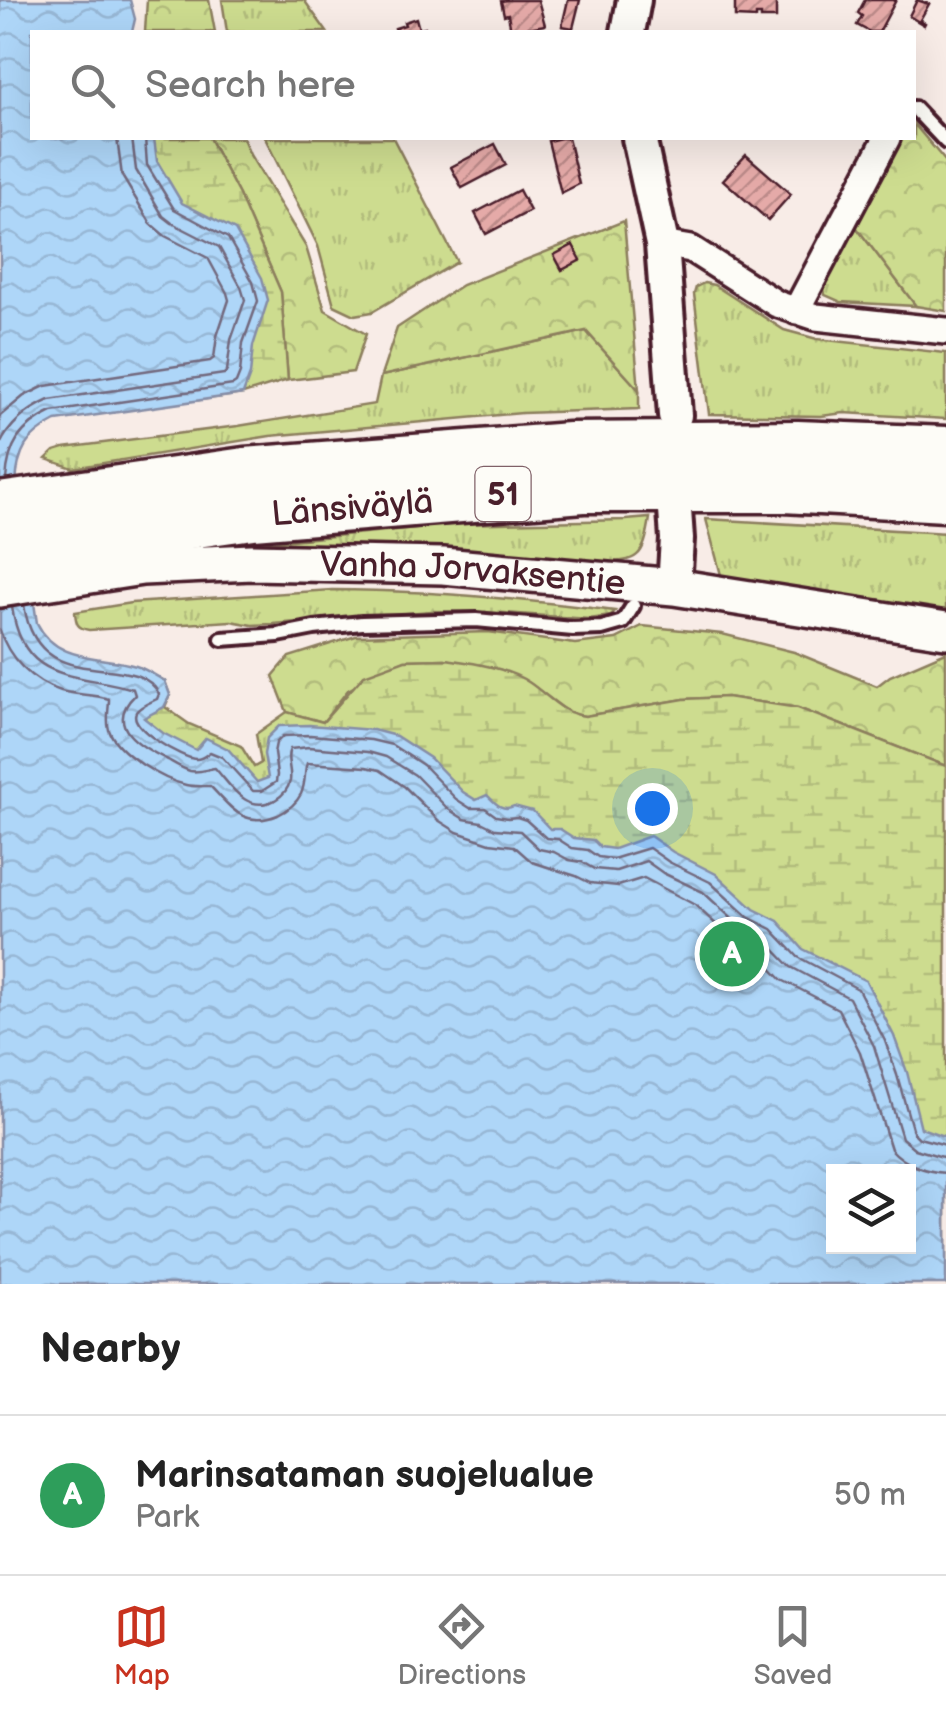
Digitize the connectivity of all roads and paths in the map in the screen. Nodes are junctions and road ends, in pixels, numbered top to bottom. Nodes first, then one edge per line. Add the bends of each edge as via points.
1 (634, 0) edge
2 (628, 30) edge
3 (916, 110) edge
4 (639, 140) edge
5 (886, 140) edge
6 (946, 142) edge
7 (662, 244) junction
8 (796, 312) junction
9 (946, 330) edge
10 (675, 415) dead end
11 (946, 451) edge
12 (946, 497) edge
13 (0, 507) edge
14 (675, 510) dead end
15 (70, 538) junction
16 (0, 550) edge
17 (674, 587) junction
18 (0, 589) edge
19 (632, 606) dead end
20 (946, 630) edge
21 (222, 639) dead end

1 - 2 street
3 - 6 lane
4 - 7 street
5 - 8 street
7 - 8 street via 691,249
7 - 10 street
8 - 9 street
11 - 15 highway, Länsiväylä / 51 via 570,447 245,472
12 - 15 highway, Länsiväylä / 51 via 583,488 252,514
13 - 15 highway, Länsiväylä / 51
14 - 17 street
15 - 16 highway, Länsiväylä / 51
15 - 17 main road, Vanha Jorvaksentie via 142,567 380,563
15 - 18 main road, Vanha Jorvaksentie
17 - 20 main road, Vanha Jorvaksentie
19 - 21 lane via 623,622 602,628 476,620 362,623

